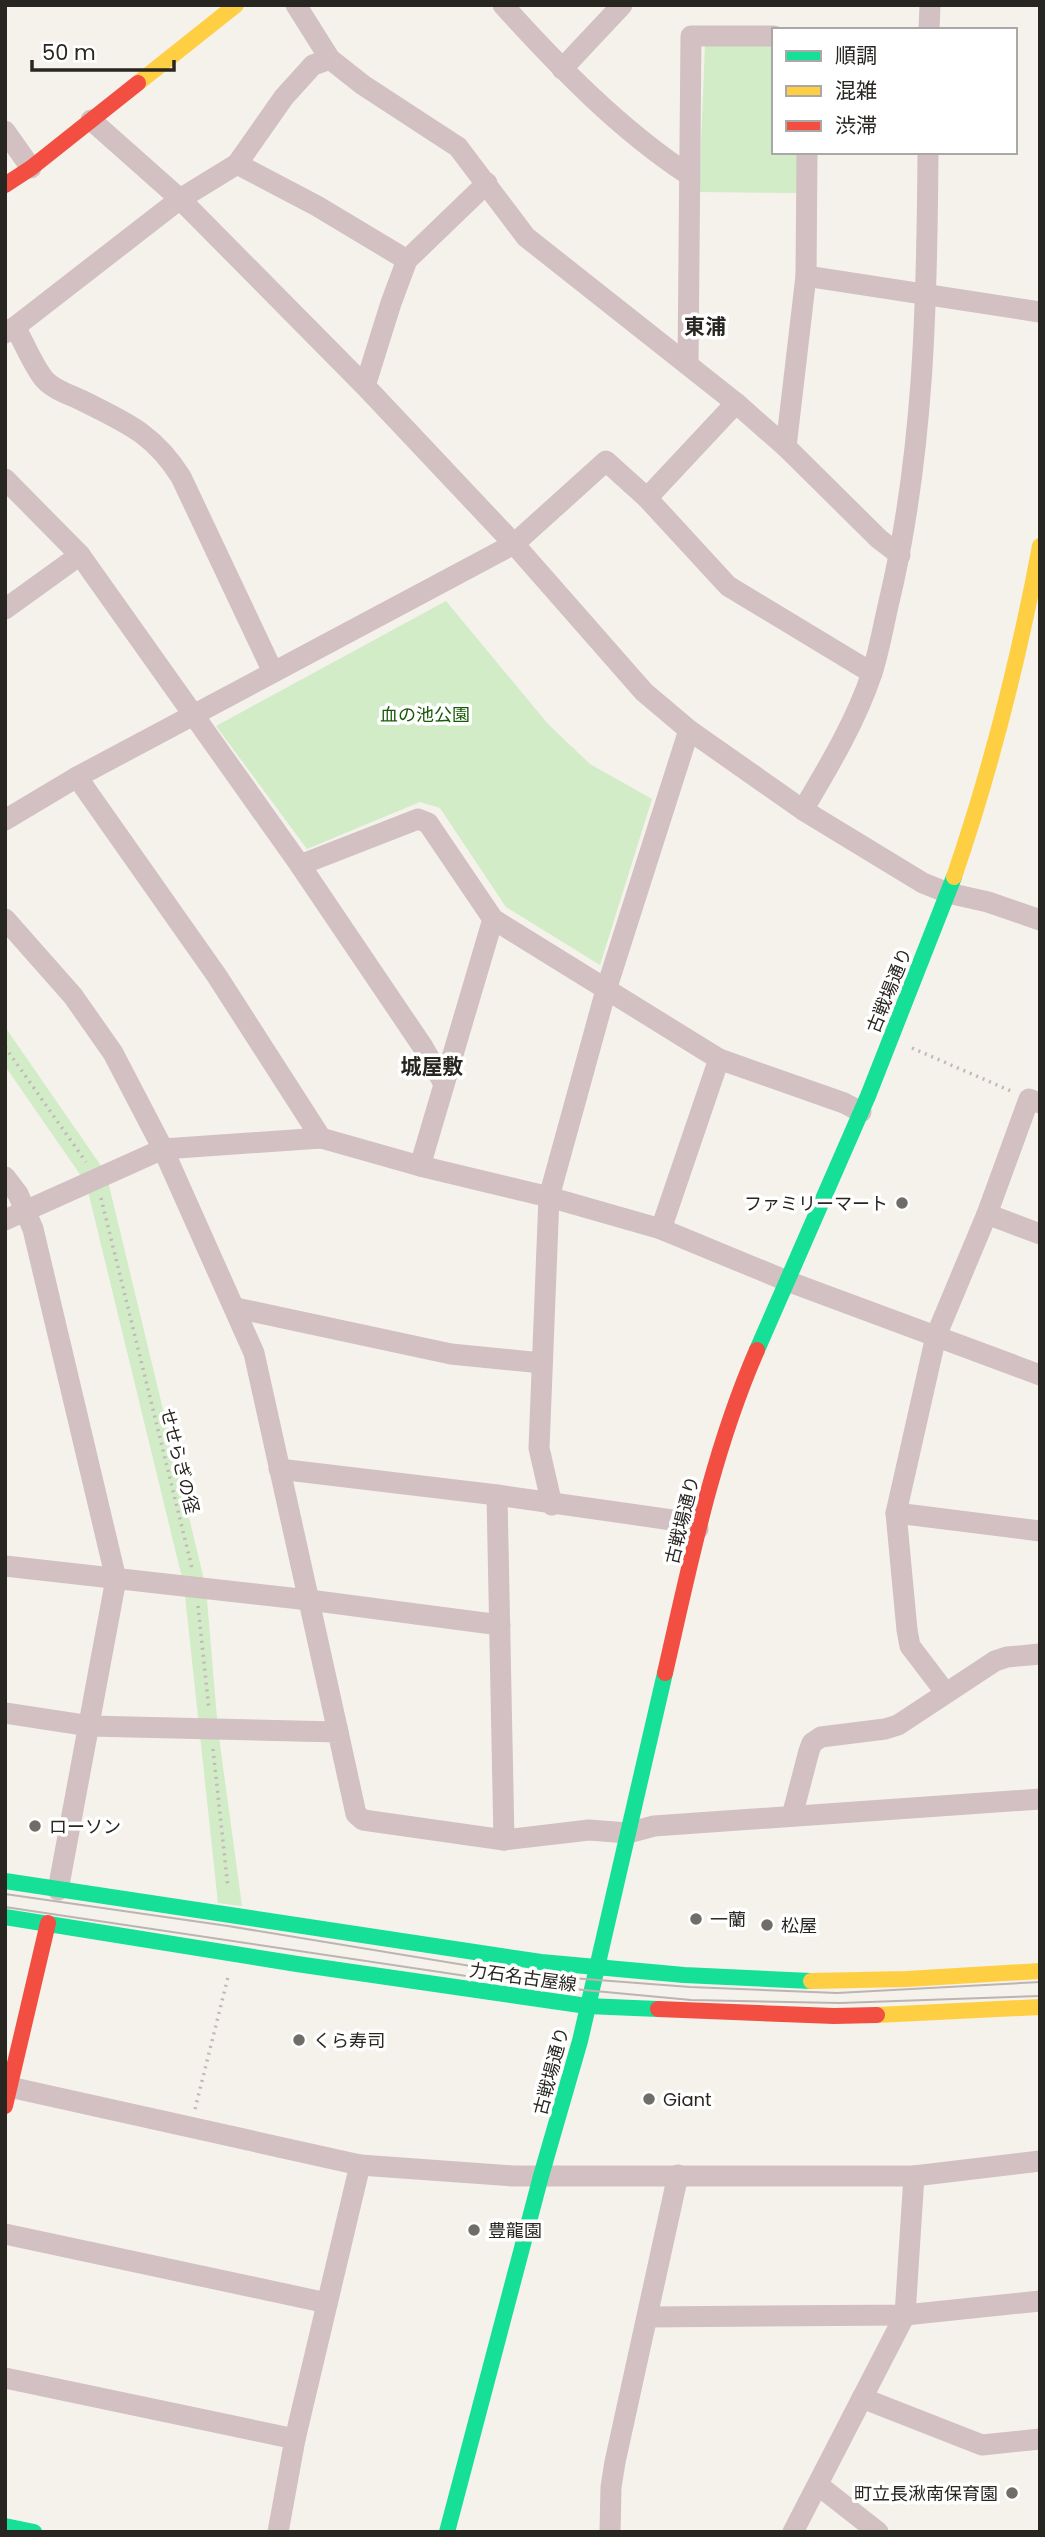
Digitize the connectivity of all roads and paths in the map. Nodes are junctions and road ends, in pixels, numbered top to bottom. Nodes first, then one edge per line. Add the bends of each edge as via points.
1 (296, 5) edge
2 (503, 5) edge
3 (622, 5) edge
4 (930, 5) edge
5 (225, 9) edge
6 (929, 28) edge
7 (772, 36) edge
8 (330, 59) junction
9 (562, 69) junction
10 (91, 120) junction
11 (5, 131) edge
12 (807, 154) edge
13 (928, 154) edge
14 (237, 164) junction
15 (31, 168) junction
16 (689, 175) junction
17 (487, 183) junction
18 (5, 185) edge
19 (180, 199) junction
20 (407, 260) junction
21 (806, 276) junction
22 (927, 295) junction
23 (1040, 312) edge
24 (10, 330) edge
25 (688, 365) junction
26 (365, 386) junction
27 (736, 403) junction
28 (786, 447) junction
29 (5, 479) edge
30 (647, 498) junction
31 (514, 544) junction
32 (1040, 546) edge
33 (80, 555) junction
34 (900, 555) junction
35 (5, 609) edge
36 (273, 672) junction
37 (872, 673) junction
38 (195, 716) junction
39 (689, 730) junction
40 (77, 778) junction
41 (803, 810) junction
42 (5, 820) edge
43 (300, 865) junction
44 (948, 893) junction
45 (5, 919) edge
46 (492, 919) junction
47 (1040, 920) edge
48 (606, 990) junction
49 (891, 1039) junction
50 (5, 1047) edge
51 (719, 1059) junction
52 (443, 1082) junction
53 (1034, 1101) edge
54 (861, 1112) junction
55 (321, 1138) junction
56 (163, 1149) junction
57 (420, 1166) junction
58 (5, 1177) edge
59 (96, 1177) junction
60 (549, 1197) junction
61 (25, 1211) junction
62 (987, 1214) junction
63 (5, 1220) edge
64 (661, 1229) junction
65 (1040, 1234) edge
66 (787, 1281) junction
67 (236, 1308) junction
68 (936, 1336) junction
69 (542, 1363) junction
70 (1040, 1375) edge
71 (279, 1469) junction
72 (497, 1495) junction
73 (552, 1504) junction
74 (896, 1513) junction
75 (698, 1529) junction
76 (1040, 1531) edge
77 (5, 1566) edge
78 (116, 1579) junction
79 (197, 1587) junction
80 (309, 1600) junction
81 (500, 1625) junction
82 (1040, 1654) edge
83 (945, 1692) junction
84 (5, 1713) edge
85 (90, 1726) junction
86 (210, 1730) junction
87 (338, 1732) junction
88 (1040, 1799) edge
89 (792, 1816) junction
90 (628, 1833) junction
91 (504, 1840) junction
92 (5, 1881) edge
93 (58, 1890) junction
94 (231, 1914) junction
95 (5, 1917) edge
96 (48, 1923) junction
97 (596, 1968) junction
98 (230, 1969) dead end
99 (1040, 1971) edge
100 (587, 2006) junction
101 (1040, 2007) edge
102 (7, 2093) edge
103 (191, 2127) junction
104 (1040, 2161) edge
105 (359, 2165) junction
106 (678, 2175) junction
107 (541, 2176) junction
108 (914, 2176) junction
109 (5, 2234) edge
110 (1040, 2301) edge
111 (327, 2303) junction
112 (905, 2315) junction
113 (648, 2317) junction
114 (5, 2378) edge
115 (862, 2398) junction
116 (1040, 2439) edge
117 (295, 2440) junction
118 (818, 2485) junction
119 (5, 2526) edge
120 (34, 2532) edge
121 (278, 2532) edge
122 (447, 2532) edge
123 (610, 2532) edge
124 (793, 2532) edge
125 (878, 2532) edge

1 - 8 street
2 - 9 street
3 - 9 street
4 - 6 street
5 - 10 main road
7 - 16 street via 691,36
8 - 14 street via 313,65 284,97
8 - 17 street via 458,147
9 - 16 street
10 - 15 main road
10 - 19 street
11 - 15 street
12 - 21 street
13 - 22 street
14 - 19 street
14 - 20 street
15 - 18 main road
16 - 25 street
17 - 20 street
17 - 25 street via 526,237
19 - 24 street
19 - 26 street
20 - 26 street
21 - 22 street
21 - 28 street
22 - 23 street
22 - 34 street via 915,454
24 - 36 street via 45,380 128,424 167,455
25 - 27 street
26 - 31 street
27 - 28 street
27 - 30 street
28 - 34 street
29 - 33 street
30 - 31 street via 606,461
30 - 37 street via 728,586
31 - 36 street
31 - 39 street via 644,692
32 - 44 main road, 古戦場通り via 979,804
33 - 35 street
33 - 38 street
34 - 37 street
36 - 38 street
37 - 41 street via 844,739
38 - 40 street
38 - 43 street
39 - 41 street
39 - 48 street
40 - 42 street
40 - 55 street via 217,976
41 - 44 street via 923,883
43 - 46 street via 418,819 428,823
43 - 52 street
44 - 47 street
44 - 49 main road, 古戦場通り
45 - 56 street via 66,987 113,1053
46 - 48 street
46 - 52 street
48 - 51 street
48 - 60 street
49 - 53 path
49 - 54 main road, 古戦場通り
50 - 59 path, せせらぎの径
51 - 54 street
51 - 64 street
52 - 57 street
53 - 62 street
54 - 66 main road, 古戦場通り
55 - 56 street
55 - 57 street
56 - 59 street
56 - 67 street
57 - 60 street
58 - 61 street
59 - 61 street
59 - 79 path, せせらぎの径
60 - 64 street
60 - 69 street
61 - 63 street
61 - 78 street
62 - 65 street
62 - 68 street
64 - 66 street
66 - 68 street
66 - 75 main road, 古戦場通り via 721,1444
67 - 69 street via 451,1354
67 - 71 street via 254,1353
68 - 70 street
68 - 74 street
69 - 73 street via 540,1448
71 - 72 street
71 - 80 street
72 - 73 street
72 - 81 street
73 - 75 street via 672,1520
74 - 76 street
74 - 83 street via 910,1646
75 - 90 main road, 古戦場通り
77 - 78 street
78 - 79 street
78 - 85 street
79 - 80 street
79 - 86 path, せせらぎの径
80 - 81 street
80 - 87 street
81 - 91 street
82 - 83 street via 995,1661
83 - 89 street via 898,1725 821,1737 812,1744
84 - 85 street
85 - 86 street
85 - 93 street
86 - 87 street
86 - 94 path, せせらぎの径
87 - 91 street via 356,1814 363,1820
88 - 89 street
89 - 90 street via 654,1826
90 - 91 street via 589,1830
90 - 97 main road, 古戦場通り
92 - 93 main road, 力石名古屋線
93 - 94 main road, 力石名古屋線
94 - 97 main road, 力石名古屋線
95 - 96 main road, 力石名古屋線
96 - 100 main road, 力石名古屋線 via 297,1965
96 - 102 main road
97 - 99 main road, 力石名古屋線 via 829,1981
97 - 100 main road, 古戦場通り
98 - 103 path
100 - 101 main road, 力石名古屋線 via 834,2016
100 - 107 main road, 古戦場通り
102 - 103 street
103 - 105 street
104 - 108 street
105 - 107 street
105 - 111 street
106 - 107 street
106 - 108 street
106 - 113 street
107 - 122 main road, 古戦場通り
108 - 112 street
109 - 111 street
110 - 112 street
111 - 117 street
112 - 113 street
112 - 115 street
113 - 123 street via 615,2462
114 - 117 street
115 - 116 street via 982,2445
115 - 118 street
117 - 121 street
118 - 124 street
118 - 125 street
119 - 120 main road

